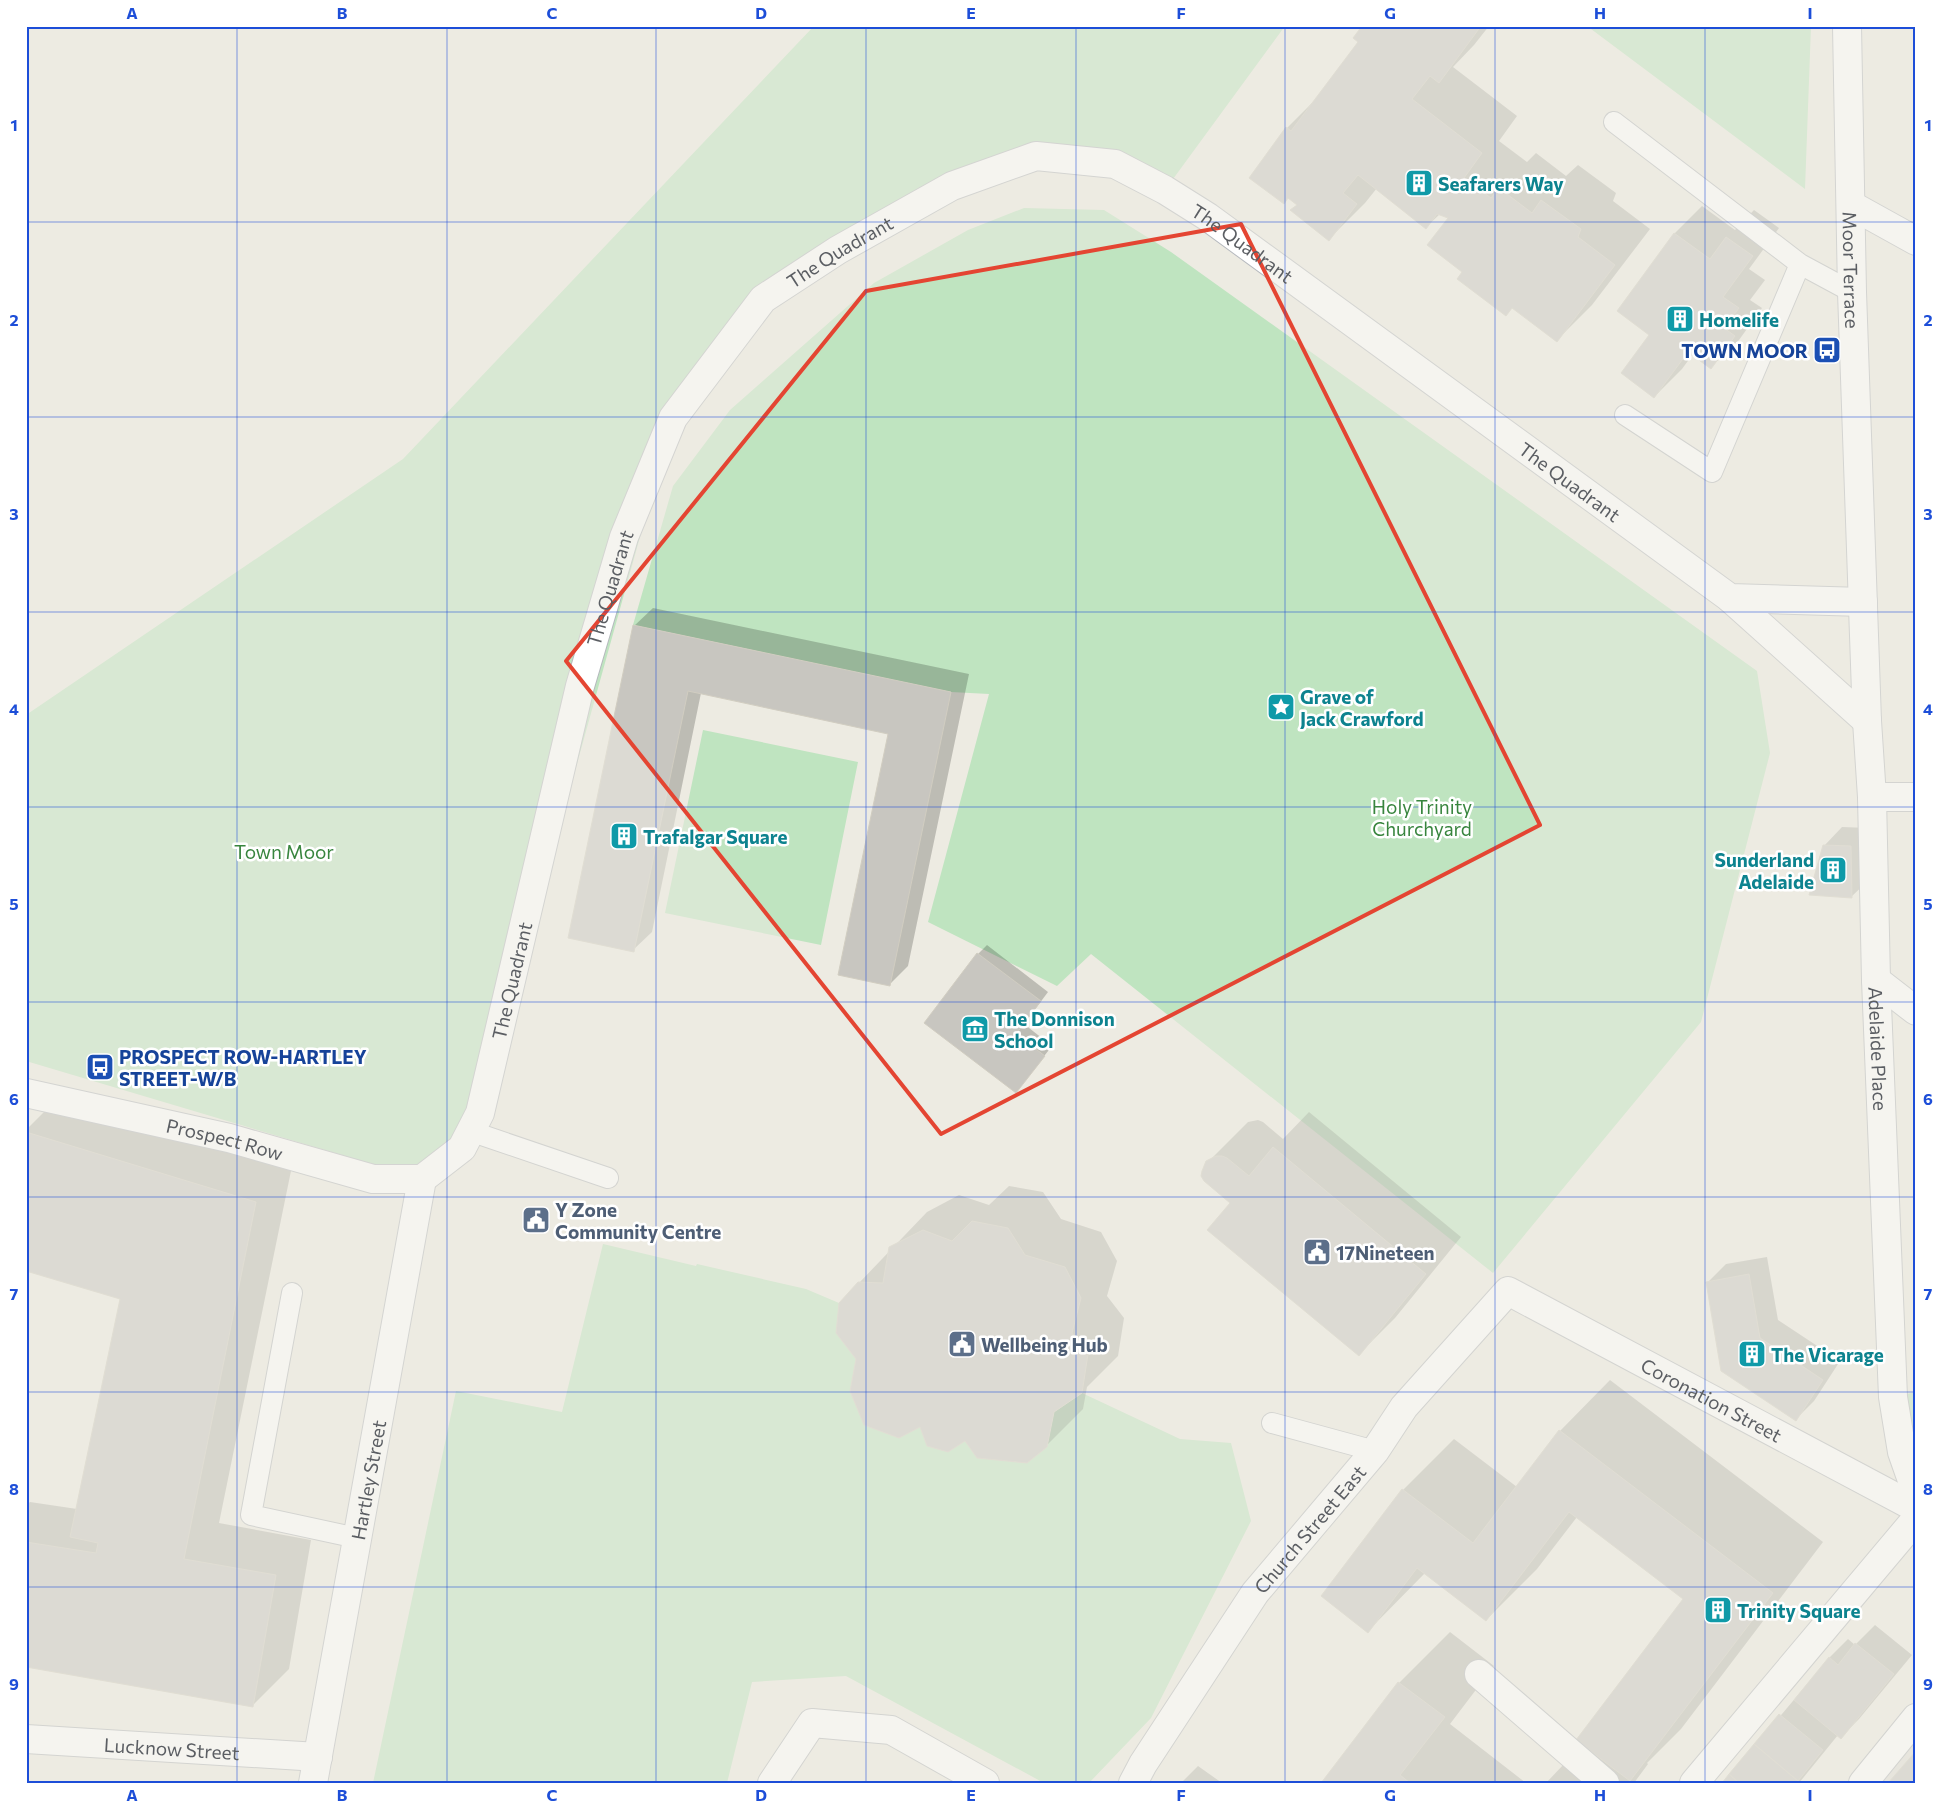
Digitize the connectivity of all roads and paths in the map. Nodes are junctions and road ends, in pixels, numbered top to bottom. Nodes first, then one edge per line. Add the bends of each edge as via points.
1 (1847, 26) edge
2 (1614, 122) dead end
3 (1851, 205) junction
4 (1916, 241) edge
5 (1800, 264) junction
6 (1852, 292) junction
7 (1625, 415) dead end
8 (1730, 598) junction
9 (1863, 602) junction
10 (1867, 721) junction
11 (1872, 797) junction
12 (1916, 797) edge
13 (1876, 980) junction
14 (1916, 1011) edge
15 (26, 1093) edge
16 (470, 1131) junction
17 (608, 1178) dead end
18 (422, 1179) junction
19 (1508, 1291) joint
20 (292, 1293) dead end
21 (1904, 1395) edge
22 (1272, 1422) dead end
23 (1375, 1451) junction
24 (1916, 1492) edge
25 (1916, 1508) edge
26 (1916, 1519) edge
27 (357, 1538) junction
28 (1479, 1674) dead end
29 (1916, 1718) edge
30 (26, 1739) edge
31 (318, 1756) junction
32 (313, 1783) edge
33 (772, 1783) edge
34 (985, 1783) edge
35 (1132, 1783) edge
36 (1605, 1783) edge
37 (1694, 1783) edge
38 (1863, 1783) edge

1 - 3 street, Moor Terrace
2 - 5 lane
3 - 4 street
3 - 6 street, Moor Terrace
5 - 6 lane
5 - 7 lane via 1712,472
6 - 9 street, Moor Terrace
8 - 9 street
8 - 10 street, The Quadrant
8 - 16 street, The Quadrant via 1208,217 1165,190 1115,164 1036,156 952,186 838,250 763,300 673,418 624,537 580,686 480,1113
9 - 10 street, Adelaide Place
10 - 11 street, Adelaide Place
11 - 12 street
11 - 13 street, Adelaide Place
13 - 14 street
13 - 21 street, Adelaide Place
15 - 18 street, Prospect Row via 229,1138 373,1179
16 - 17 lane
16 - 18 street, The Quadrant via 462,1148
18 - 27 street, Hartley Street
19 - 23 street, Church Street East via 1404,1407
19 - 25 street, Coronation Street
20 - 27 lane via 251,1515
21 - 24 street, Adelaide Place via 1902,1452
22 - 23 lane
23 - 35 street, Church Street East via 1255,1593
26 - 37 street
27 - 31 street, Hartley Street
28 - 36 street
29 - 38 street
30 - 31 street, Lucknow Street
31 - 32 street, Hartley Street
33 - 34 street via 812,1723 891,1730

